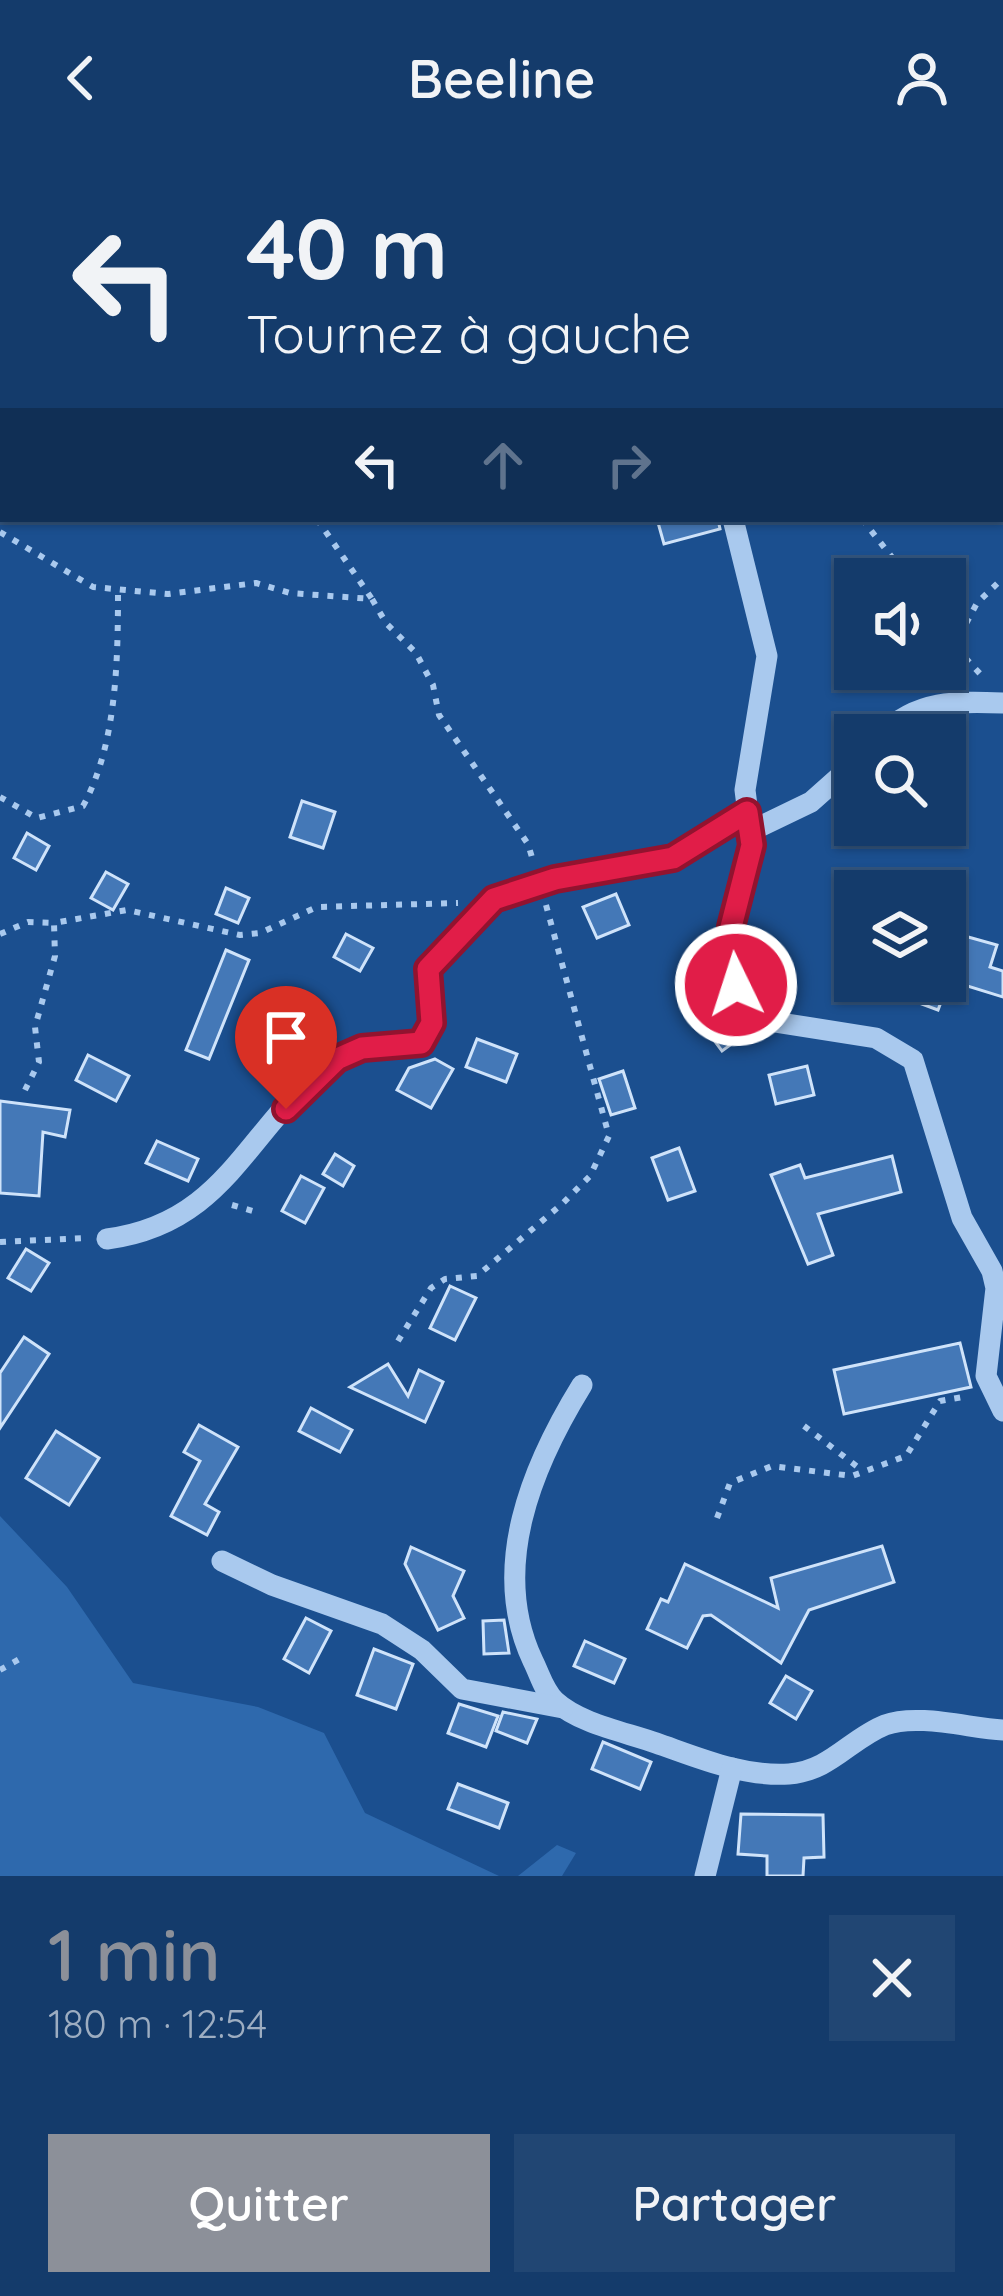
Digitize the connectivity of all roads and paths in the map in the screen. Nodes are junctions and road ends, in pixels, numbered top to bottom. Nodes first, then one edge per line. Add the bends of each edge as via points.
1 (319, 522) edge
2 (734, 522) edge
3 (864, 522) edge
4 (0, 532) edge
5 (8, 539) junction
6 (0, 548) edge
7 (893, 558) edge
8 (1003, 578) edge
9 (118, 589) junction
10 (372, 599) junction
11 (966, 623) edge
12 (966, 659) edge
13 (989, 683) dead end
14 (1003, 703) edge
15 (916, 714) edge
16 (834, 782) edge
17 (0, 797) edge
18 (750, 821) junction
19 (540, 884) junction
20 (485, 904) junction
21 (54, 923) junction
22 (0, 934) edge
23 (25, 1090) dead end
24 (107, 1239) joint
25 (0, 1242) edge
26 (398, 1341) dead end
27 (582, 1385) dead end
28 (998, 1401) edge
29 (804, 1426) dead end
30 (863, 1471) junction
31 (717, 1518) dead end
32 (222, 1561) dead end
33 (23, 1657) dead end
34 (0, 1670) edge
35 (564, 1708) junction
36 (1003, 1730) edge
37 (732, 1768) junction
38 (705, 1876) edge

1 - 10 path
2 - 18 street via 767,656 746,776
3 - 7 path
4 - 5 path
5 - 6 path
5 - 9 path via 93,587
8 - 11 path
9 - 10 path via 168,594 256,584
9 - 17 path via 110,713 98,777 83,806 37,818
10 - 19 path via 416,653 439,715 528,844
12 - 13 path
14 - 15 street via 932,704
16 - 18 street via 812,802
18 - 19 street via 673,858
18 - 28 street via 731,927 736,985 768,1021 876,1038 913,1060 962,1217 992,1271 985,1352
19 - 20 street
19 - 26 path via 609,1136 590,1176 562,1204 478,1276 431,1288
20 - 21 path via 317,907 241,935 127,910
20 - 24 street via 428,969 432,1023 421,1043 362,1048 337,1059 193,1208 148,1231
21 - 22 path via 28,922
21 - 23 path via 55,956 34,1027 39,1062
24 - 25 path
27 - 35 street via 535,1474 515,1558 528,1651
28 - 30 path via 940,1401 907,1456
29 - 30 path
30 - 31 path via 772,1466 730,1483
32 - 35 street via 382,1624 462,1689
33 - 34 path
35 - 37 street
36 - 37 street via 899,1721 800,1773
37 - 38 street

